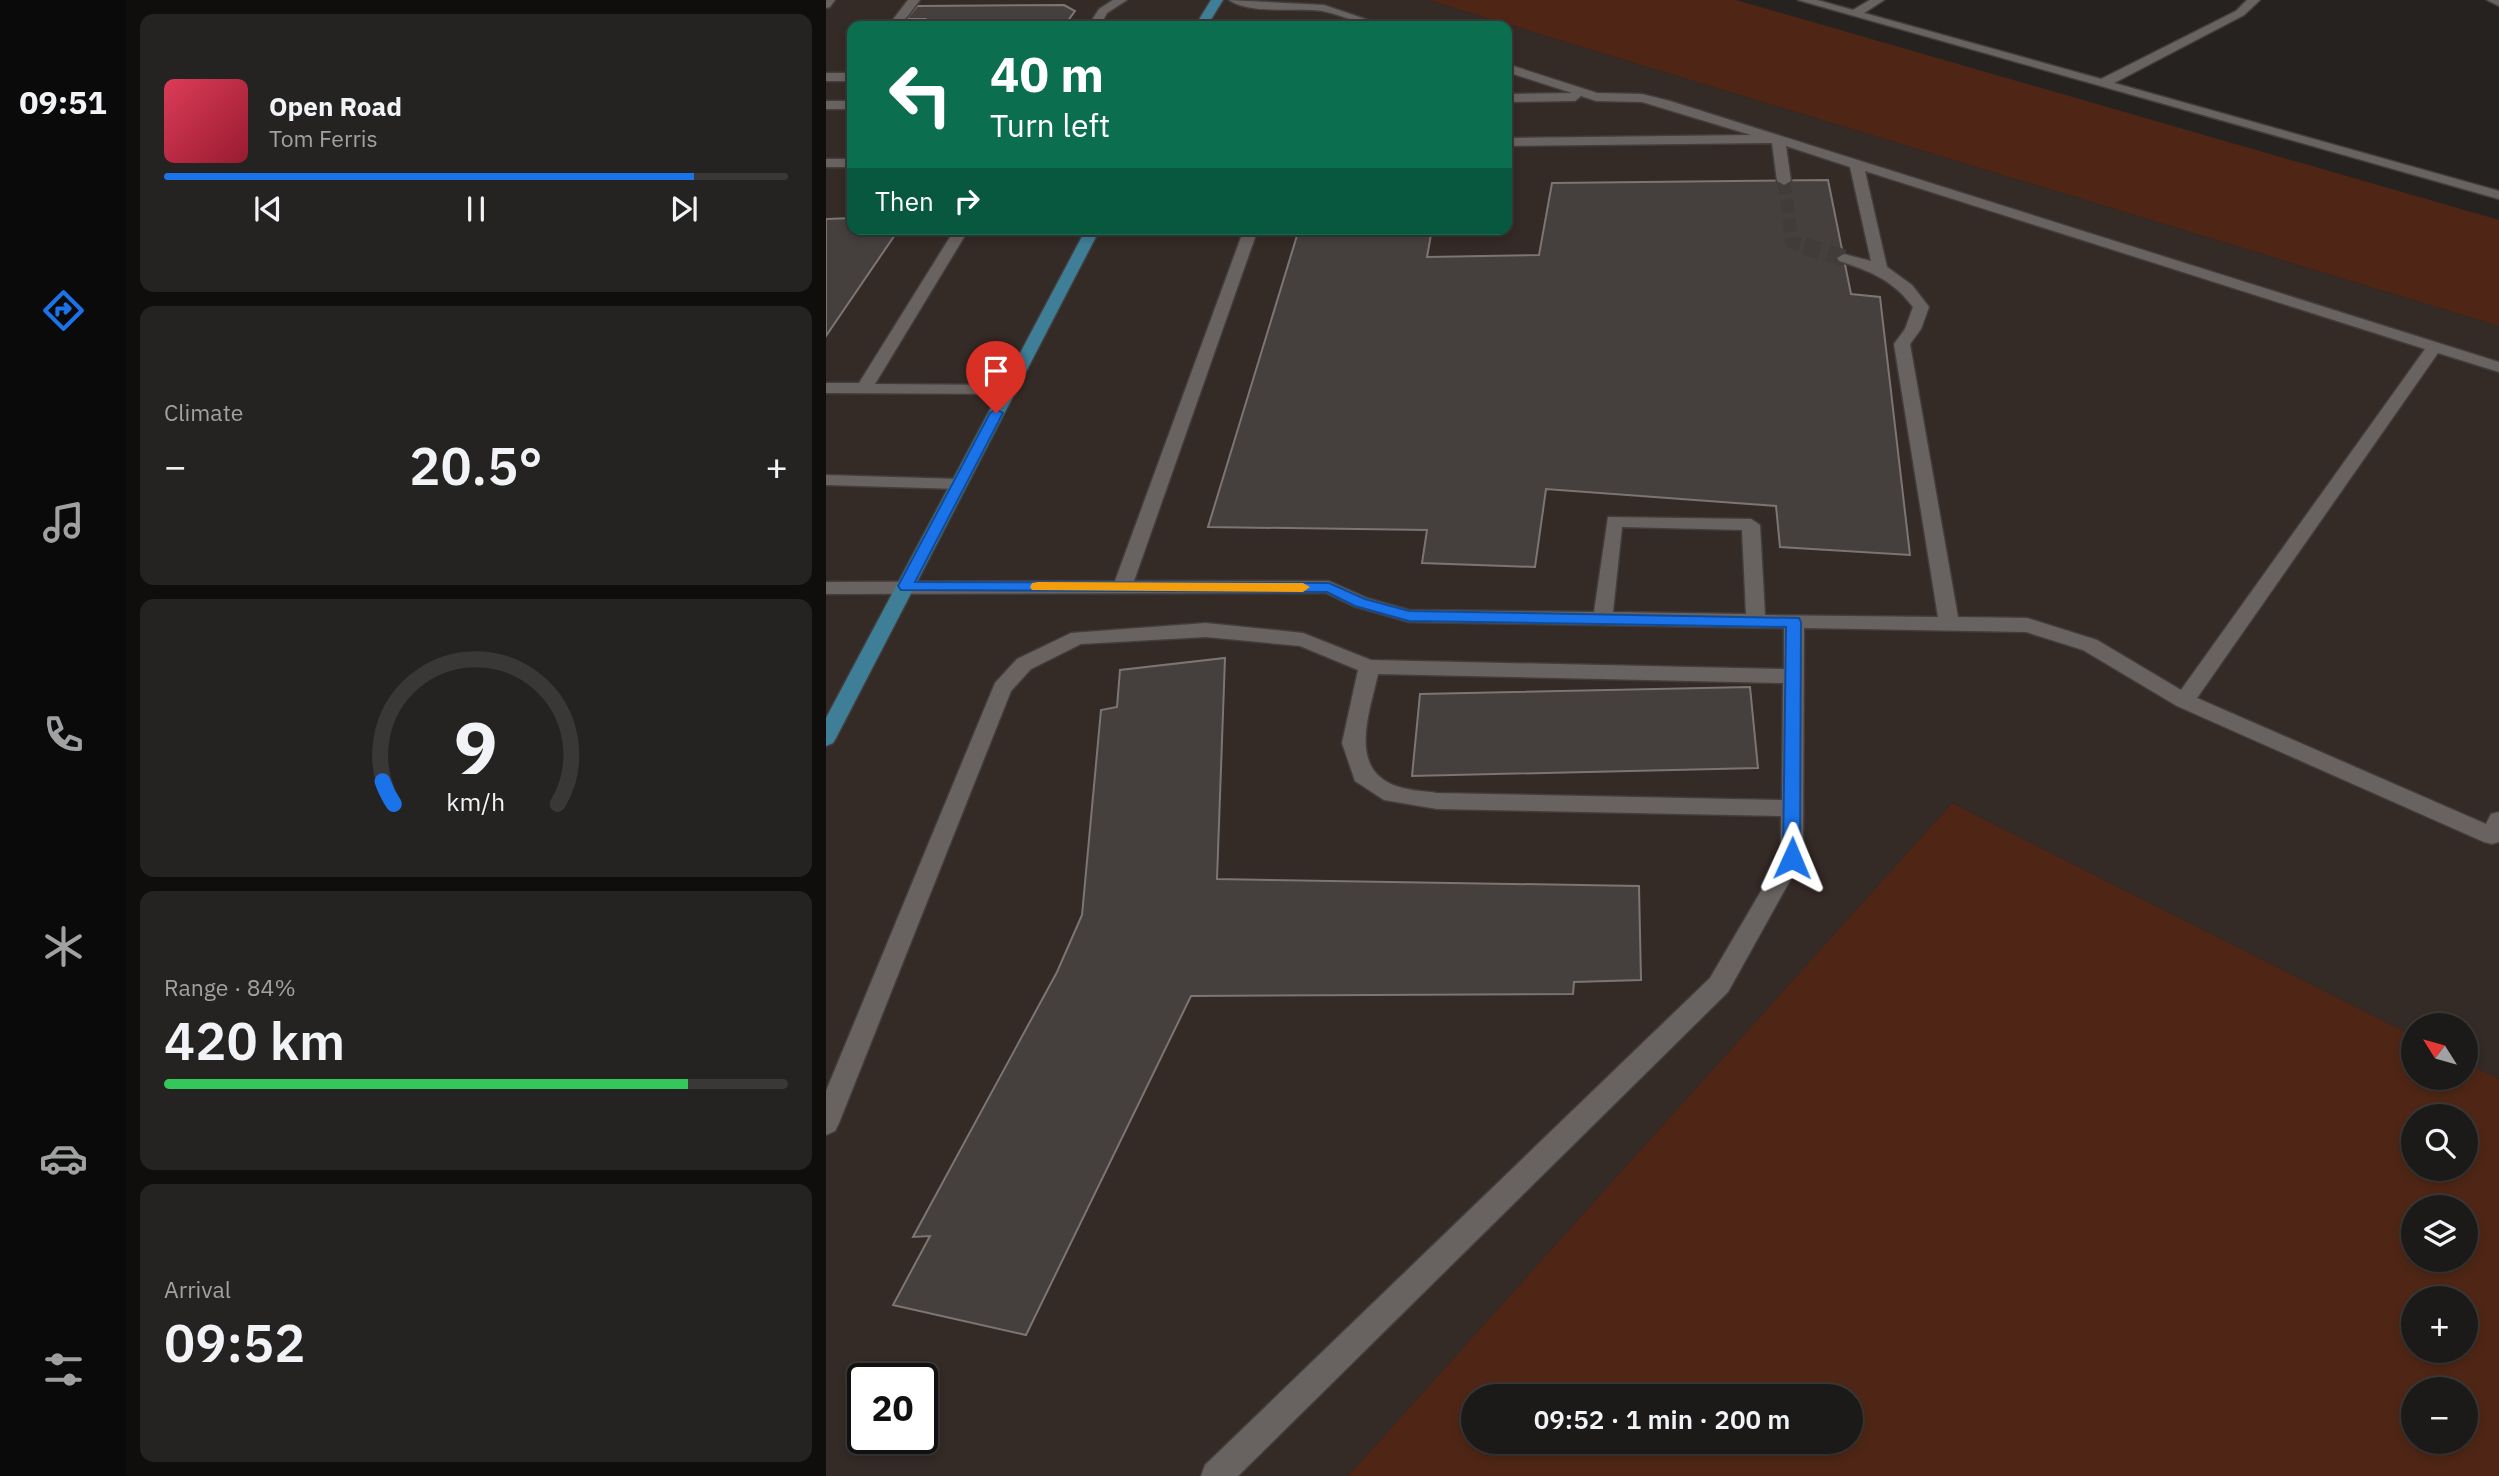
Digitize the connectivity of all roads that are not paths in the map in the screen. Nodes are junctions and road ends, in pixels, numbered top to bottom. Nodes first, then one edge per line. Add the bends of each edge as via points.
1 (829, 0) edge
2 (914, 0) edge
3 (1121, 0) edge
4 (1217, 0) edge
5 (1235, 0) edge
6 (1804, 0) edge
7 (1878, 0) edge
8 (2254, 0) edge
9 (2493, 0) edge
10 (2499, 3) edge
11 (826, 5) edge
12 (1855, 15) junction
13 (898, 21) edge
14 (1097, 21) edge
15 (1204, 21) edge
16 (1360, 21) edge
17 (1512, 70) edge
18 (826, 77) edge
19 (847, 77) edge
20 (2102, 84) junction
21 (1597, 97) junction
22 (1512, 98) edge
23 (826, 105) edge
24 (847, 105) edge
25 (1778, 139) junction
26 (1512, 142) edge
27 (826, 163) edge
28 (847, 163) edge
29 (1856, 164) junction
30 (1784, 181) tunnel mouth
31 (2499, 195) edge
32 (958, 235) edge
33 (1090, 235) edge
34 (1249, 235) edge
35 (1844, 258) tunnel mouth
36 (1880, 269) junction
37 (2435, 346) junction
38 (2499, 366) edge
39 (826, 388) edge
40 (864, 388) junction
41 (1009, 390) junction
42 (826, 480) edge
43 (959, 484) junction
44 (906, 586) junction
45 (826, 587) edge
46 (1122, 587) junction
47 (1604, 619) junction
48 (1756, 621) junction
49 (1794, 622) junction
50 (1949, 624) junction
51 (1369, 667) junction
52 (1793, 676) junction
53 (2184, 701) junction
54 (826, 738) edge
55 (1792, 808) junction
56 (2499, 820) edge
57 (826, 1123) edge
58 (1216, 1476) edge

1 - 11 street
2 - 13 street
3 - 14 street via 1103,11
4 - 15 main road
5 - 16 street
6 - 12 street
7 - 12 street
8 - 20 street via 2240,13
9 - 10 street
12 - 20 street
17 - 21 street
18 - 19 street
20 - 31 street
21 - 22 street
21 - 25 street via 1642,98
23 - 24 street
25 - 26 street
25 - 29 street
25 - 30 street
27 - 28 street
29 - 36 street
29 - 37 street
32 - 40 street
33 - 41 main road
34 - 46 street
35 - 36 street
36 - 50 street via 1907,288 1921,307 1902,344
37 - 38 street
37 - 53 street
39 - 40 street
40 - 41 street
41 - 43 main road
42 - 43 street
43 - 44 main road
44 - 45 street
44 - 46 street
44 - 54 main road
46 - 47 street via 1329,587 1360,602 1409,616
47 - 48 street
47 - 48 street via 1614,521 1751,525
48 - 49 street
49 - 50 street
49 - 52 street
50 - 53 street via 2027,625 2090,645
51 - 52 street
51 - 55 street via 1353,743 1363,775 1392,794 1437,801
51 - 57 street via 1303,640 1206,630 1079,638 1024,664 1002,688
52 - 55 street
53 - 56 street via 2492,836
55 - 58 street via 1792,858 1719,985

